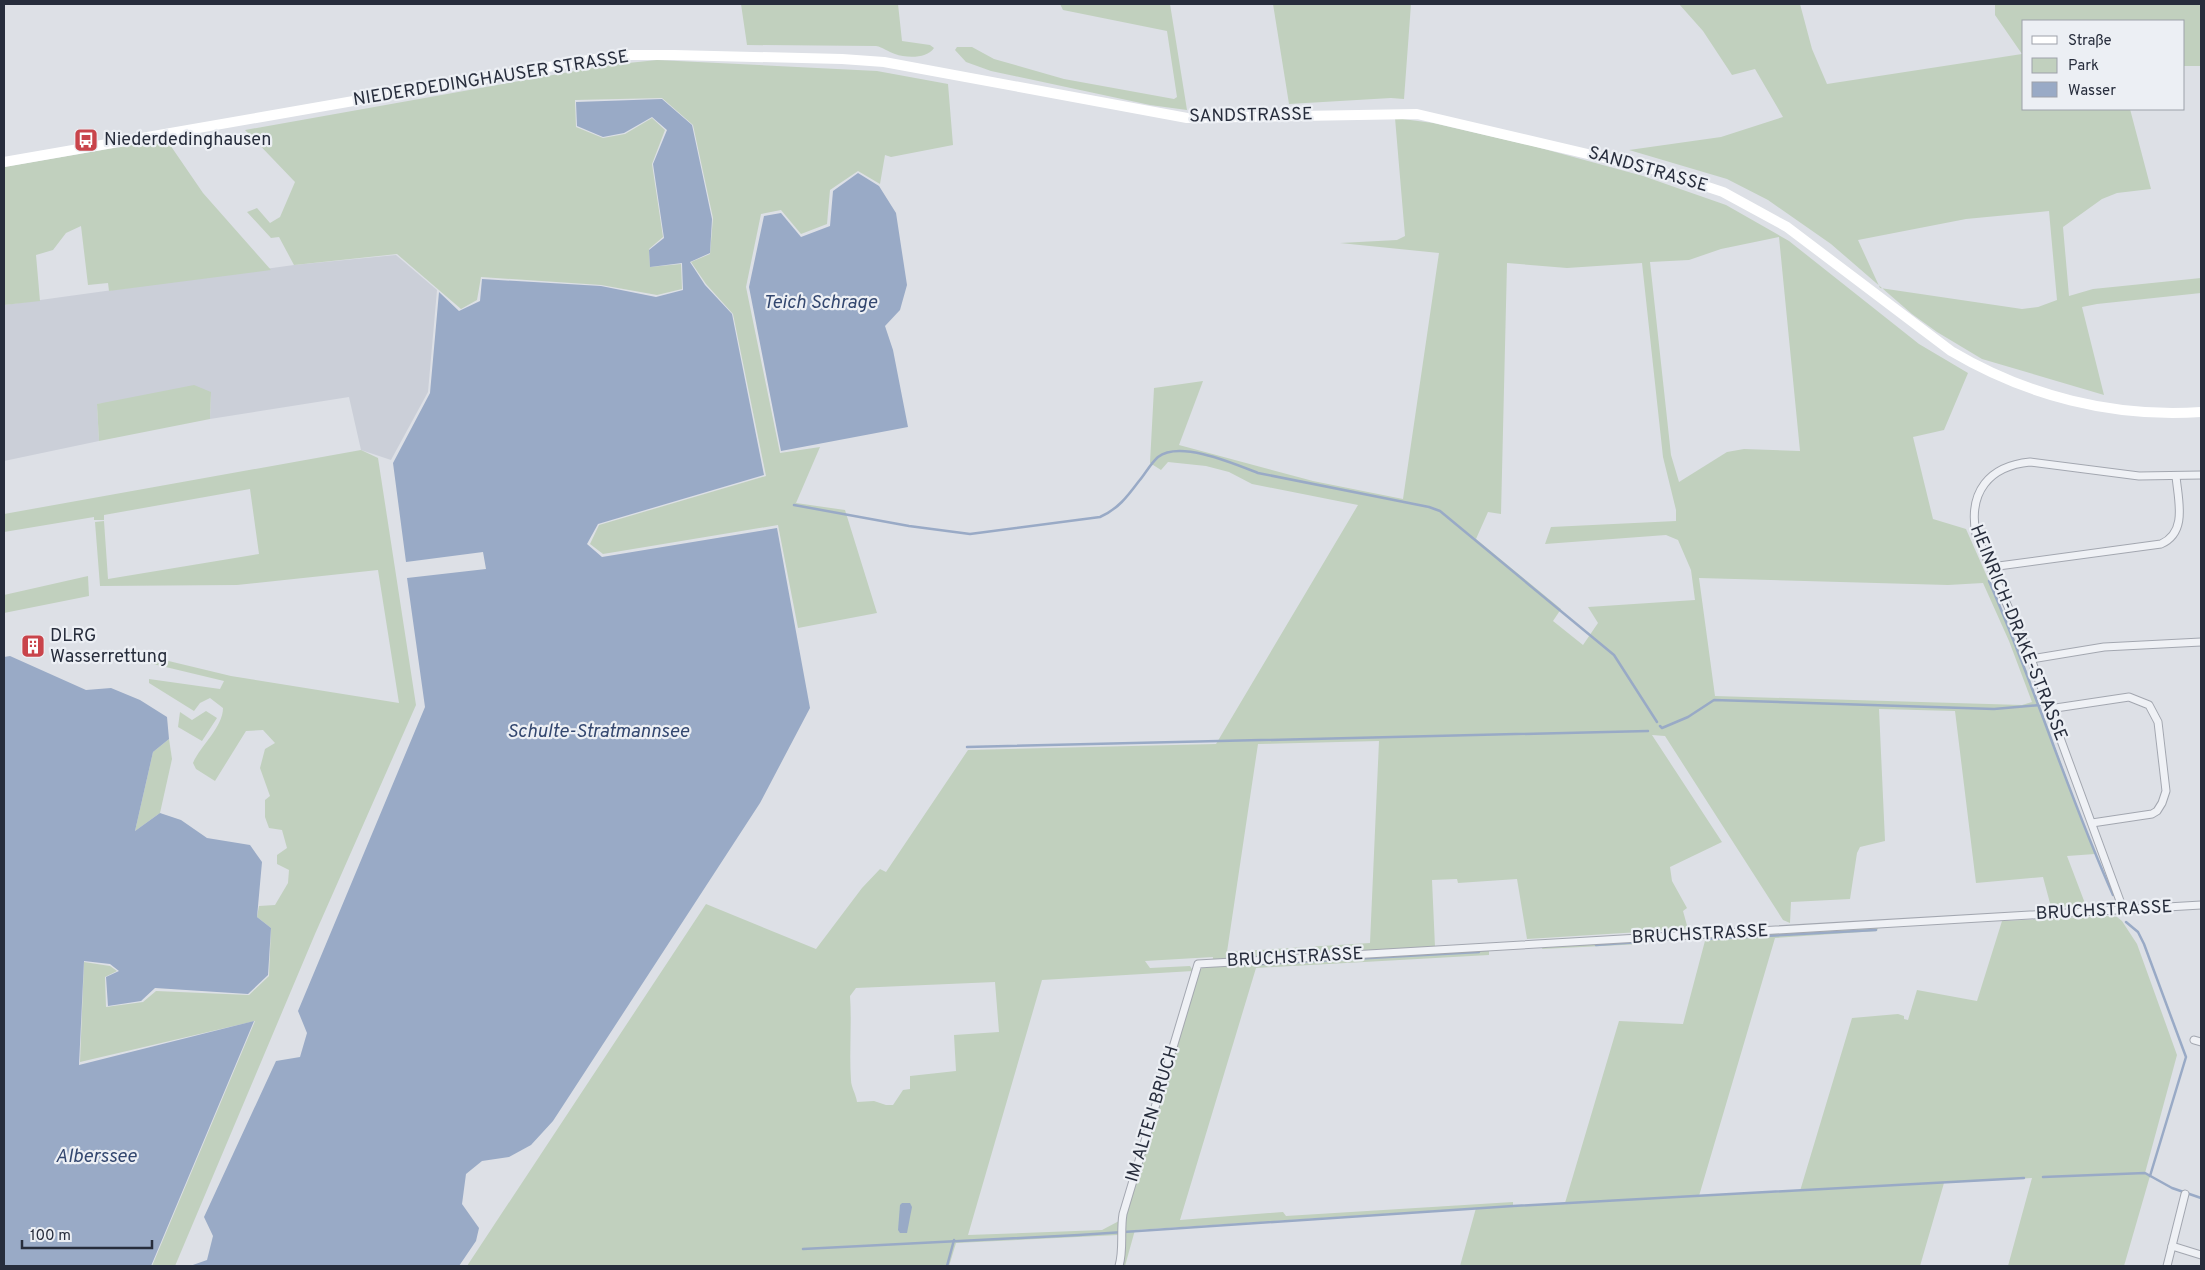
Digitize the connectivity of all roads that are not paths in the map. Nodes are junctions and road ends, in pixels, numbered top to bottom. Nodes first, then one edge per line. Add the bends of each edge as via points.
1 (1040, 90) joint
2 (4, 162) edge
3 (2201, 412) edge
4 (2201, 475) edge
5 (2176, 476) junction
6 (1991, 567) junction
7 (2201, 642) edge
8 (2030, 659) junction
9 (2049, 709) junction
10 (2092, 823) junction
11 (2201, 905) edge
12 (2124, 910) junction
13 (1198, 964) joint
14 (2185, 1194) dead end
15 (2172, 1246) junction
16 (2201, 1255) edge
17 (1119, 1266) edge
18 (2167, 1266) edge

1 - 2 main road, NIEDERDEDINGHAUSER STRASSE via 875,61 631,55
1 - 3 main road, SANDSTRASSE via 1186,118 1417,114 1656,170 1722,192 1756,209 1817,249 1931,336 2004,379 2035,391 2120,411
4 - 5 street, HEINRICH-DRAKE-STRASSE
5 - 6 street via 2179,521 2175,534 2168,541
5 - 6 street, HEINRICH-DRAKE-STRASSE via 2139,476 2030,462 1999,470 1982,488 1972,515 1976,534
6 - 8 street, HEINRICH-DRAKE-STRASSE
7 - 8 street via 2104,647
8 - 9 street, HEINRICH-DRAKE-STRASSE
9 - 10 street, HEINRICH-DRAKE-STRASSE
9 - 10 street via 2129,697 2148,705 2158,722 2166,791 2157,811
10 - 12 street, HEINRICH-DRAKE-STRASSE
11 - 12 street, BRUCHSTRASSE
12 - 13 street, BRUCHSTRASSE
13 - 17 street, IM ALTEN BRUCH via 1121,1231
14 - 15 street
15 - 16 street
15 - 18 street

